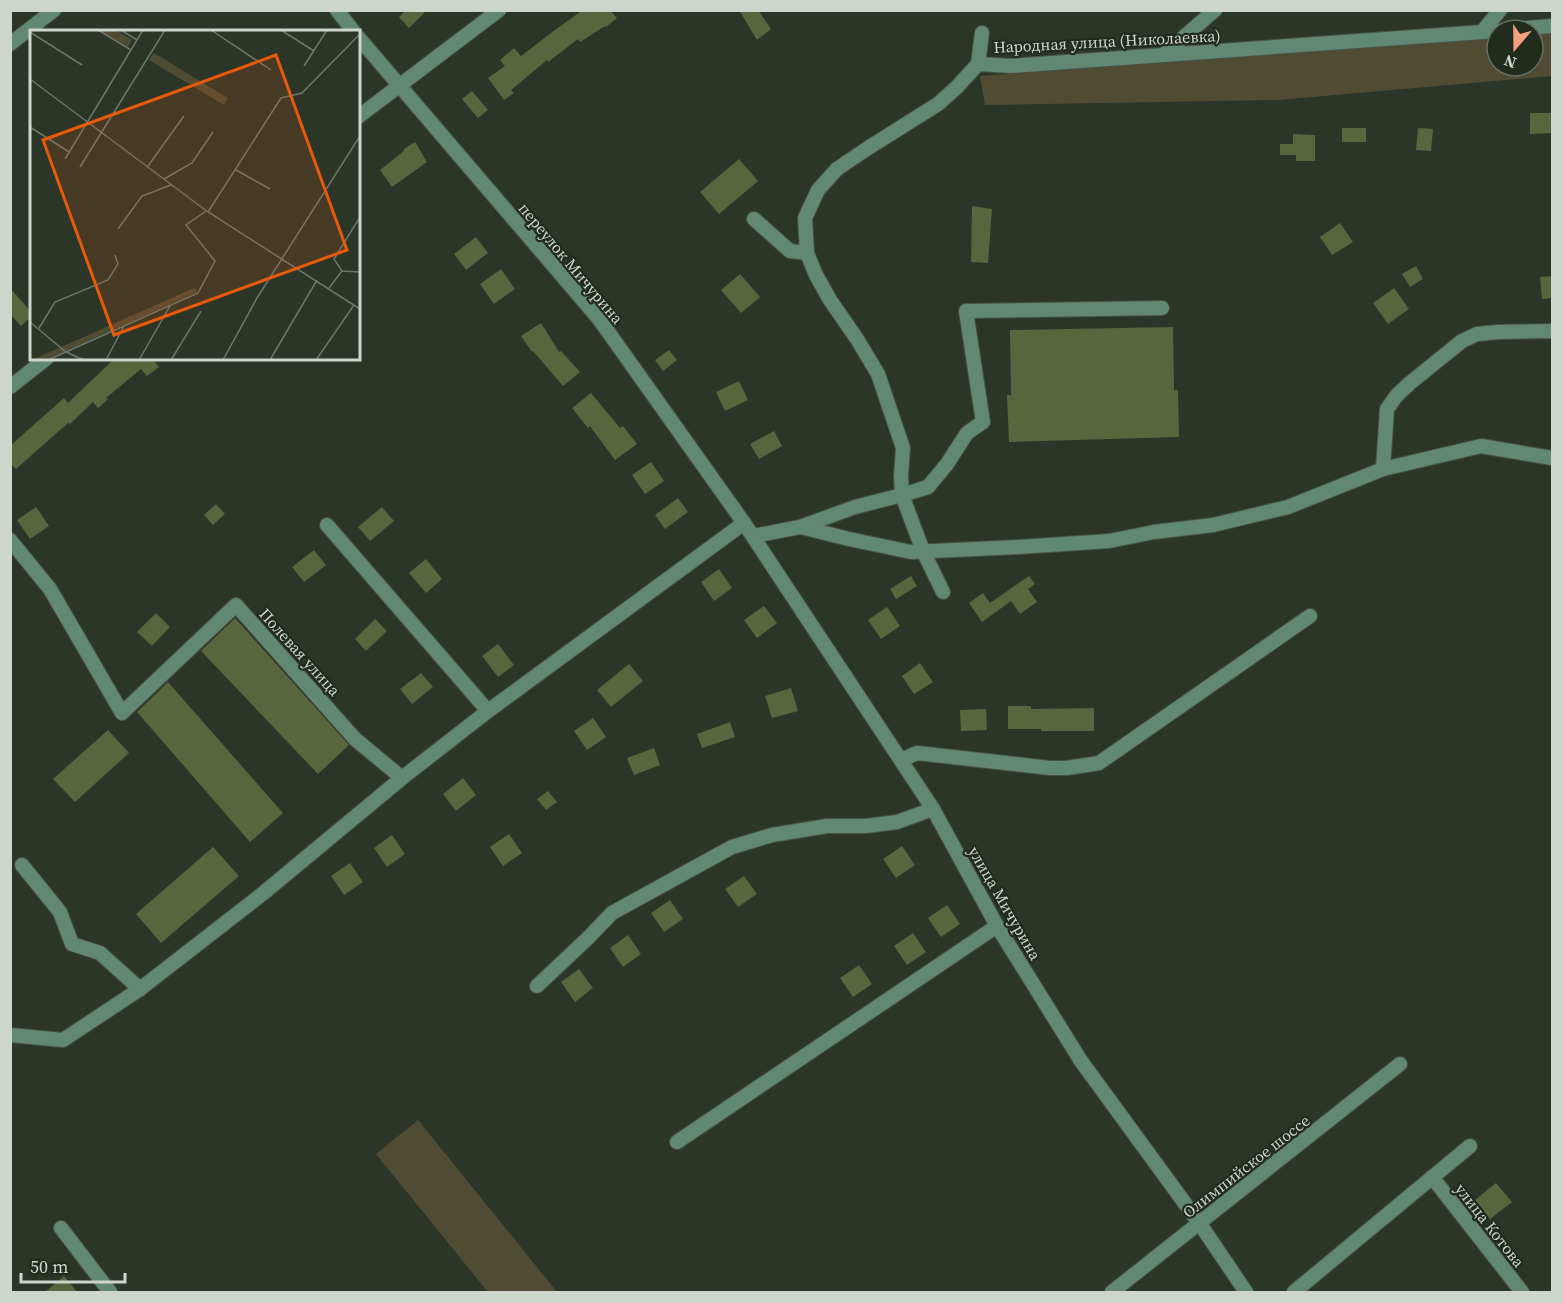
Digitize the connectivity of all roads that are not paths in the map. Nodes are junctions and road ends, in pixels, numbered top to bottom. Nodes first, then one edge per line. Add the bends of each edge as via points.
1 (54, 10) edge
2 (337, 10) edge
3 (500, 10) edge
4 (1215, 10) edge
5 (1500, 10) edge
6 (352, 30) edge
7 (1482, 32) junction
8 (1485, 32) edge
9 (982, 33) dead end
10 (360, 39) edge
11 (10, 44) edge
12 (1162, 56) junction
13 (978, 64) junction
14 (399, 86) junction
15 (360, 115) edge
16 (754, 219) dead end
17 (807, 252) junction
18 (1162, 308) dead end
19 (1552, 331) edge
20 (44, 360) edge
21 (10, 387) edge
22 (1552, 458) edge
23 (1383, 469) junction
24 (902, 495) junction
25 (744, 523) junction
26 (327, 525) dead end
27 (800, 527) junction
28 (753, 536) junction
29 (10, 540) edge
30 (923, 551) junction
31 (943, 591) dead end
32 (1310, 616) dead end
33 (488, 711) junction
34 (901, 760) junction
35 (402, 778) junction
36 (933, 809) junction
37 (22, 865) dead end
38 (997, 927) junction
39 (537, 986) dead end
40 (140, 989) junction
41 (10, 1035) edge
42 (1400, 1064) dead end
43 (677, 1142) dead end
44 (1470, 1146) dead end
45 (1432, 1177) junction
46 (1200, 1224) junction
47 (61, 1228) dead end
48 (110, 1293) edge
49 (1112, 1293) edge
50 (1246, 1293) edge
51 (1294, 1293) edge
52 (1522, 1293) edge

1 - 11 street
2 - 6 street
3 - 14 street
4 - 12 street
5 - 7 street
7 - 8 street, Народная улица (Николаевка)
7 - 12 street, Народная улица (Николаевка)
9 - 13 street
10 - 14 street, переулок Мичурина
12 - 13 street, Народная улица (Николаевка) via 1011,66
13 - 17 street, Народная улица (Николаевка) via 938,104 837,169 818,190 805,218
14 - 15 street
14 - 25 street, переулок Мичурина via 599,319
16 - 17 street via 790,251
17 - 24 street, Народная улица (Николаевка) via 830,300 878,374 903,448
18 - 24 street via 966,311 982,422 967,433 928,487
19 - 23 street via 1477,334 1462,341 1417,377 1387,410
20 - 21 street
22 - 23 street via 1481,446
23 - 30 street via 1288,507 1213,525 1108,541
24 - 27 street
24 - 30 street
25 - 28 street, улица Мичурина
25 - 33 street
26 - 33 street
27 - 28 street
27 - 30 street via 911,552
28 - 34 street, улица Мичурина
29 - 35 street, Полевая улица via 50,589 122,713 236,605 355,739
30 - 31 street
32 - 34 street via 1099,763 1050,768 917,753
33 - 35 street
34 - 36 street, улица Мичурина
35 - 40 street
36 - 38 street, улица Мичурина
36 - 39 street via 897,822 827,826 772,835 732,847 612,913
37 - 40 street via 60,912 72,944 100,953
38 - 43 street
38 - 46 street, улица Мичурина via 1081,1061
40 - 41 street via 63,1040
42 - 46 street, Олимпийское шоссе
44 - 45 street
45 - 51 street
45 - 52 street, улица Котова
46 - 49 street, Олимпийское шоссе
46 - 50 street, улица Мичурина
47 - 48 street

